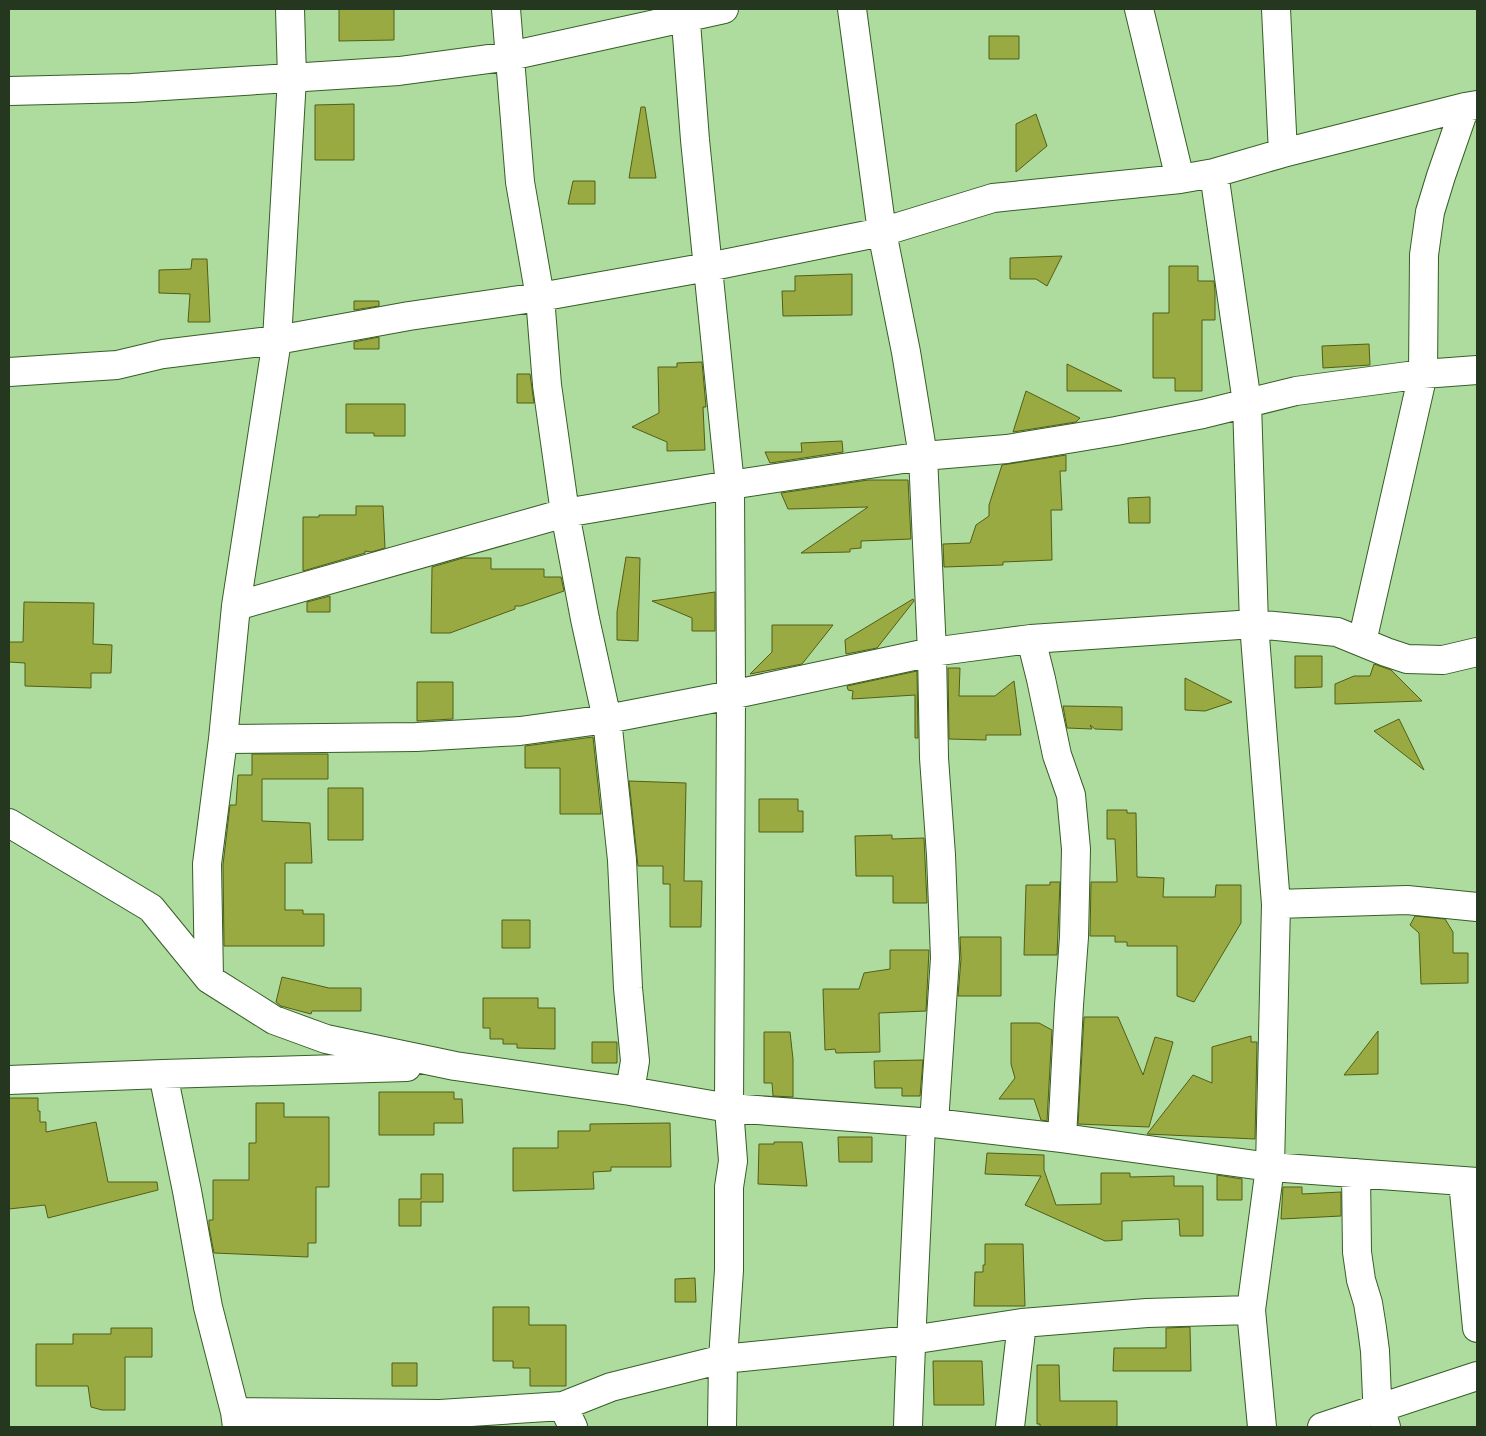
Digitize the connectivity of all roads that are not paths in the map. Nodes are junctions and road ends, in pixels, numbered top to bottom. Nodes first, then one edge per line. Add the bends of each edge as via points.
1 (290, 9) edge
2 (506, 9) edge
3 (724, 9) edge
4 (852, 9) edge
5 (1139, 9) edge
6 (1276, 9) edge
7 (686, 13) edge
8 (510, 56) junction
9 (292, 78) junction
10 (9, 91) edge
11 (1471, 106) edge
12 (1283, 153) junction
13 (1214, 173) junction
14 (1180, 179) junction
15 (882, 232) junction
16 (708, 267) junction
17 (540, 297) junction
18 (277, 340) junction
19 (1477, 370) edge
20 (9, 372) edge
21 (1423, 374) junction
22 (1246, 403) junction
23 (923, 456) junction
24 (730, 485) junction
25 (564, 513) junction
26 (236, 606) junction
27 (1254, 624) junction
28 (1031, 639) junction
29 (1362, 642) junction
30 (932, 652) junction
31 (1477, 652) edge
32 (731, 695) junction
33 (607, 718) junction
34 (223, 739) junction
35 (9, 822) edge
36 (1276, 904) junction
37 (1477, 907) edge
38 (209, 979) junction
39 (454, 1066) junction
40 (163, 1074) junction
41 (9, 1080) edge
42 (630, 1091) junction
43 (729, 1108) junction
44 (927, 1123) junction
45 (1062, 1138) junction
46 (1270, 1167) junction
47 (1356, 1173) junction
48 (1470, 1182) edge
49 (1251, 1310) junction
50 (1022, 1323) junction
51 (1477, 1328) edge
52 (910, 1340) junction
53 (723, 1359) junction
54 (1477, 1376) edge
55 (568, 1417) edge
56 (1384, 1418) edge
57 (236, 1420) edge
58 (442, 1421) edge
59 (722, 1427) edge
60 (908, 1427) edge
61 (1010, 1427) edge
62 (1262, 1427) edge
63 (1322, 1427) edge

1 - 9 street
2 - 8 street
3 - 7 street
4 - 15 street
5 - 14 street
6 - 12 street
7 - 8 street
7 - 16 street
8 - 9 street via 400,71
8 - 17 street via 520,182
9 - 10 street via 132,88
9 - 18 street
11 - 12 street
11 - 21 street via 1441,176 1430,212 1424,255
12 - 13 street
13 - 14 street
13 - 22 street
14 - 15 street via 993,198
15 - 16 street
15 - 23 street
16 - 17 street
16 - 24 street
17 - 18 street
17 - 25 street via 547,385
18 - 20 street via 163,354 117,365
18 - 26 street
19 - 21 street
21 - 22 street via 1296,391
21 - 29 street
22 - 23 street via 1116,432 1007,449
22 - 27 street
23 - 24 street
23 - 30 street
24 - 25 street
24 - 32 street
25 - 26 street
25 - 33 street
26 - 34 street
27 - 28 street
27 - 29 street via 1337,632
27 - 36 street
28 - 30 street
28 - 45 street via 1057,755 1071,795 1076,849
29 - 31 street via 1407,659 1443,660
30 - 32 street
30 - 44 street via 934,758 945,958
32 - 33 street
32 - 43 street
33 - 34 street via 520,731 416,737
33 - 42 street via 622,860 635,1061
34 - 38 street via 207,864
35 - 38 street via 151,908
36 - 37 street via 1407,900
36 - 46 street
38 - 39 street via 274,1020 326,1039
39 - 40 street
39 - 42 street
40 - 41 street
40 - 57 street via 208,1306
42 - 43 street
43 - 44 street
43 - 53 street via 733,1161 729,1187 729,1270
44 - 45 street
44 - 52 street
45 - 46 street
46 - 47 street
46 - 49 street
47 - 48 street
47 - 56 street via 1361,1280 1372,1328 1377,1397
48 - 51 street
49 - 50 street via 1147,1313
49 - 62 street
50 - 52 street
50 - 61 street
52 - 53 street
52 - 60 street
53 - 55 street via 611,1386
53 - 59 street
54 - 56 street
55 - 58 street
56 - 63 street
57 - 58 street

